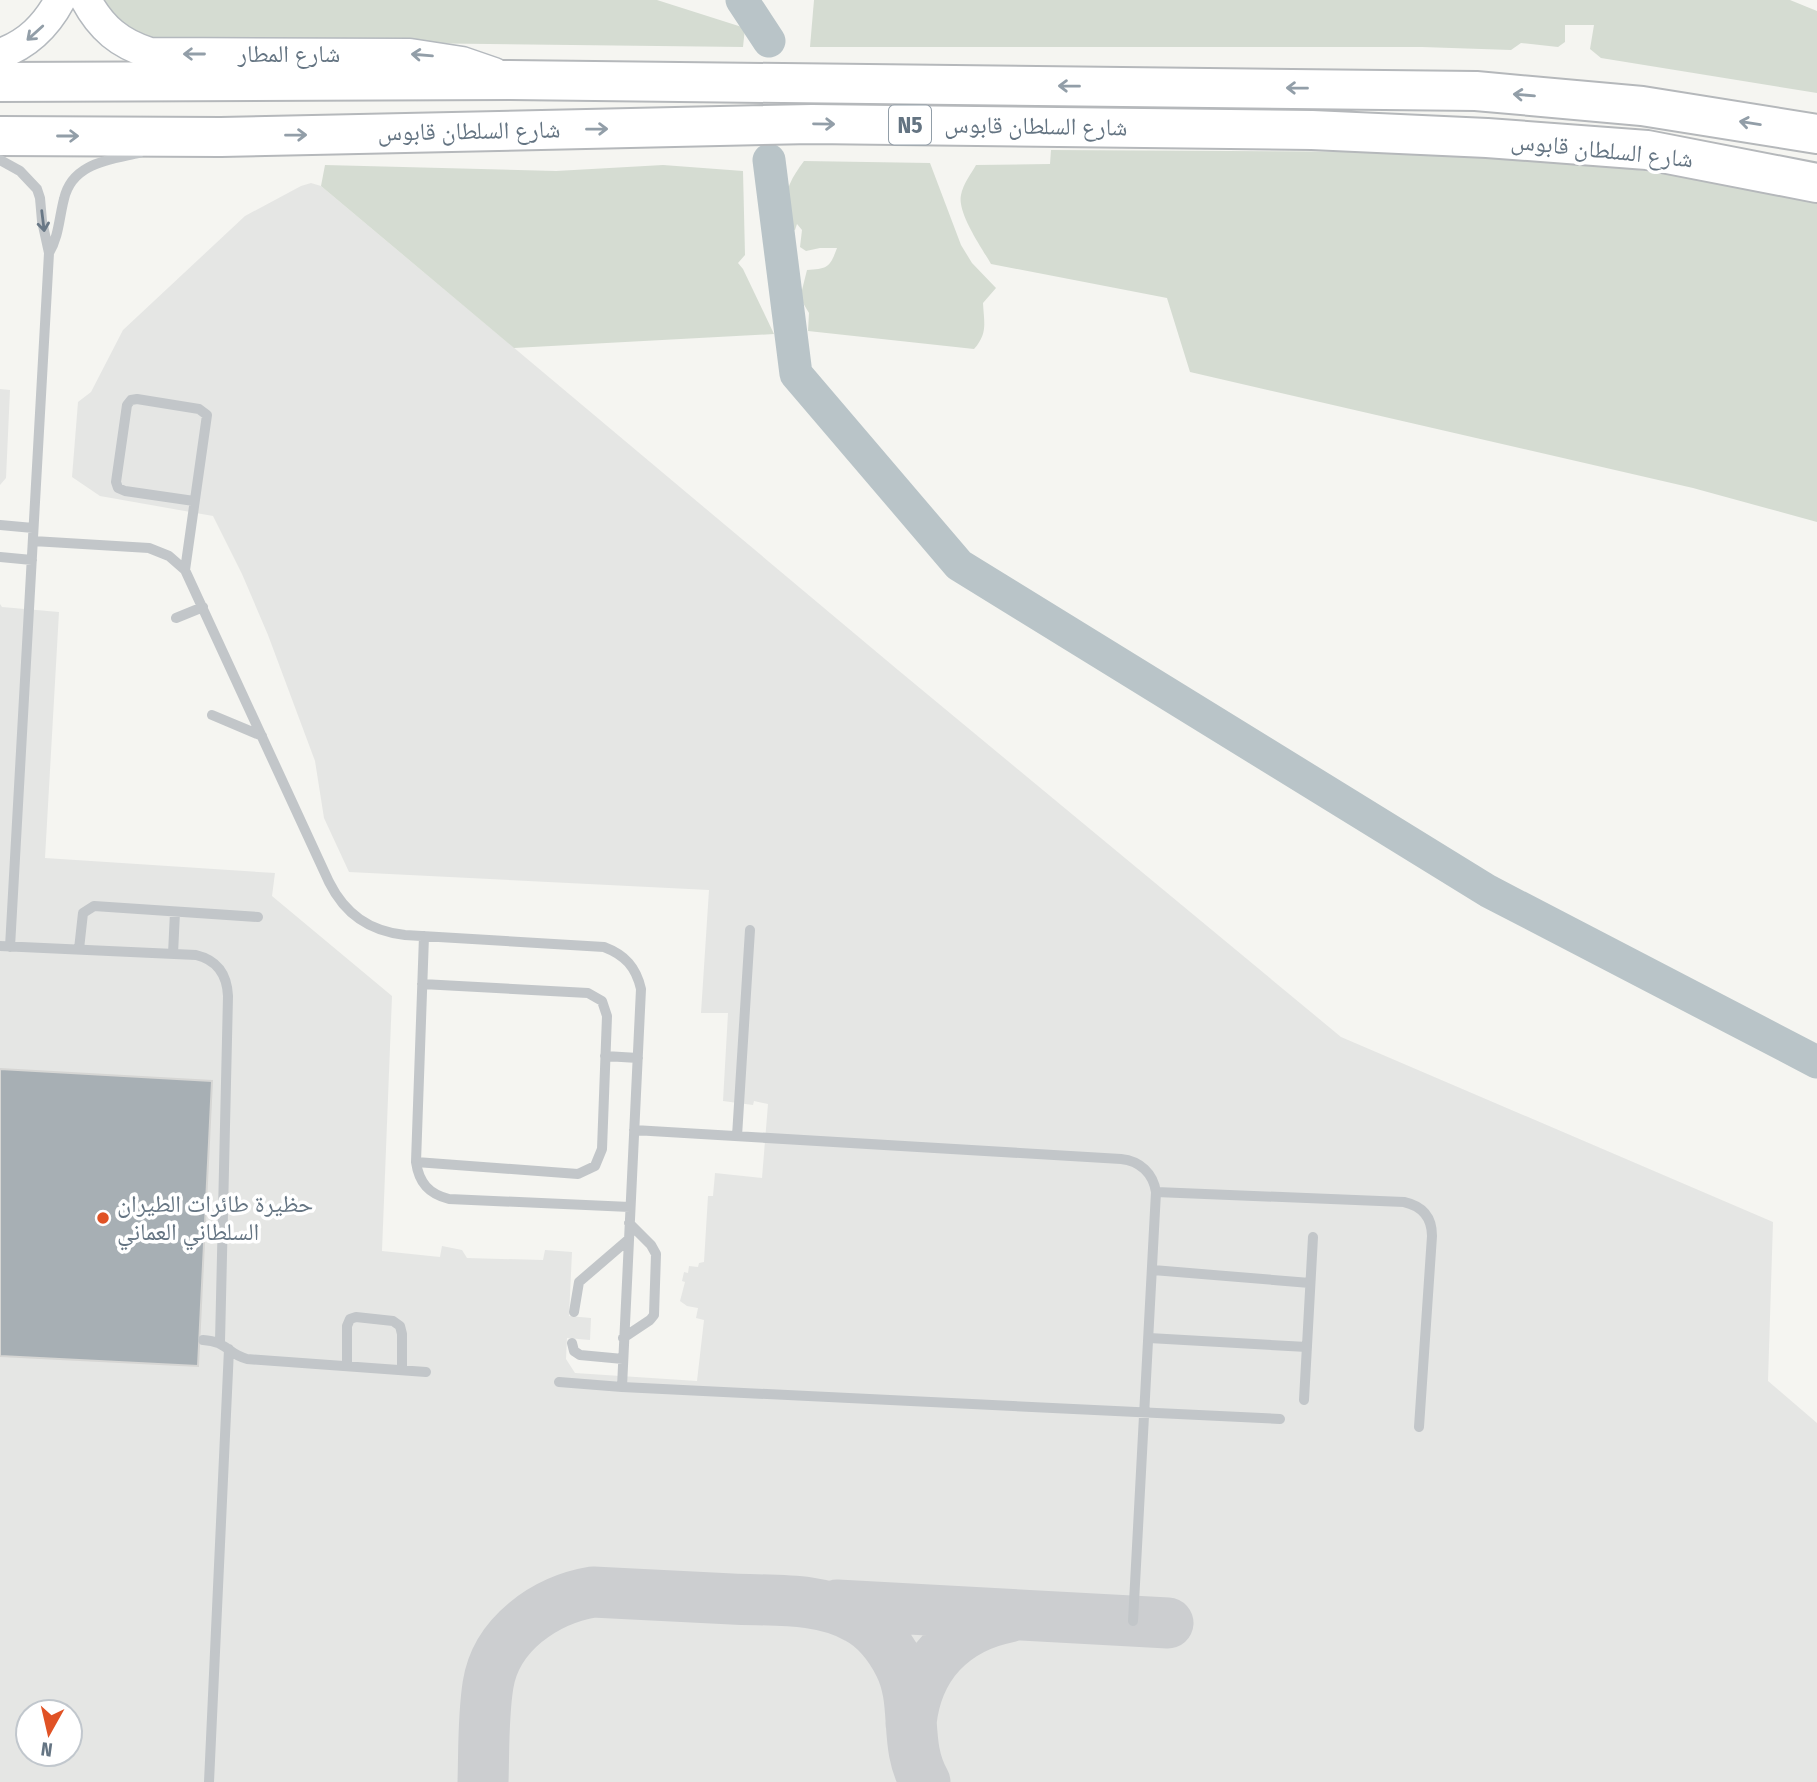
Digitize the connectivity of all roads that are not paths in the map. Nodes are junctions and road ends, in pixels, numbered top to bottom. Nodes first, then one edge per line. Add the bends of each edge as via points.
1 (61, 0) edge
2 (86, 0) edge
3 (0, 54) edge
4 (510, 80) junction
5 (0, 82) edge
6 (1817, 134) edge
7 (0, 136) edge
8 (221, 137) junction
9 (168, 148) dead end
10 (154, 150) dead end
11 (0, 160) edge
12 (1817, 183) edge
13 (49, 253) junction
14 (194, 501) junction
15 (0, 525) edge
16 (33, 528) junction
17 (33, 541) junction
18 (0, 557) edge
19 (32, 560) junction
20 (185, 570) junction
21 (202, 607) junction
22 (176, 618) dead end
23 (212, 715) dead end
24 (262, 736) junction
25 (176, 912) junction
26 (258, 917) dead end
27 (750, 930) dead end
28 (424, 936) junction
29 (5, 946) edge
30 (79, 949) junction
31 (173, 954) junction
32 (422, 984) junction
33 (605, 1055) junction
34 (638, 1058) junction
35 (634, 1130) junction
36 (737, 1136) junction
37 (416, 1162) junction
38 (1156, 1192) junction
39 (630, 1207) junction
40 (629, 1223) junction
41 (1313, 1237) dead end
42 (629, 1239) junction
43 (1153, 1270) junction
44 (1310, 1283) junction
45 (574, 1312) dead end
46 (623, 1338) junction
47 (1149, 1338) junction
48 (203, 1340) dead end
49 (572, 1343) dead end
50 (224, 1345) junction
51 (1307, 1347) junction
52 (623, 1359) junction
53 (347, 1366) junction
54 (402, 1370) junction
55 (426, 1372) dead end
56 (559, 1382) dead end
57 (622, 1387) junction
58 (1304, 1400) dead end
59 (1145, 1413) junction
60 (1280, 1419) dead end
61 (1419, 1427) dead end
62 (1133, 1621) dead end
63 (209, 1782) edge

1 -> 3 main road via 36,34
4 -> 2 main road, شارع المطار via 462,62 410,54 150,53 106,29
4 - 5 highway, شارع السلطان قابوس / N5
6 -> 4 highway, شارع السلطان قابوس / N5 via 1642,106 1476,91
7 -> 8 highway, شارع السلطان قابوس / N5
8 - 9 lane
8 -> 12 highway, شارع السلطان قابوس / N5 via 812,124 1311,130 1647,150
10 - 13 lane via 97,162 76,177 66,191
11 -> 13 lane via 20,171 37,189
13 - 16 lane
14 - 14 lane via 207,415 199,409 131,400 118,488
14 - 20 lane
15 - 16 lane
16 - 17 lane
17 - 19 lane
17 - 20 lane via 149,548 169,556
18 - 19 lane
19 - 29 lane
20 - 21 lane
21 - 22 lane
21 - 24 lane
23 - 24 lane
24 - 28 lane via 336,897 373,928
25 - 26 lane
25 - 30 lane via 89,907 83,913
25 - 31 lane
27 - 36 lane
28 - 32 lane
28 - 34 lane via 615,951 633,967 641,989
29 - 30 lane
30 - 31 lane
31 - 50 lane via 214,962 228,986
32 - 33 lane via 589,993 606,1007
32 - 37 lane
33 - 34 lane
33 - 37 lane via 602,1149 587,1172
34 - 35 lane
35 - 36 lane
35 - 39 lane
36 - 38 lane via 1129,1160 1148,1172
37 - 39 lane via 429,1191 449,1199
38 - 43 lane
38 - 61 lane via 1404,1202 1421,1209 1429,1218 1432,1236
39 - 40 lane
40 - 42 lane
40 - 46 lane via 651,1245 657,1259 654,1315
41 - 44 lane
42 - 45 lane via 579,1282
42 - 46 lane
43 - 44 lane
43 - 47 lane
44 - 51 lane
46 - 52 lane
47 - 51 lane
47 - 59 lane
48 - 50 lane
49 - 52 lane via 580,1355
50 - 53 lane via 247,1359
50 - 63 lane
51 - 58 lane
52 - 57 lane
53 - 54 lane
53 - 54 lane via 347,1326 356,1317 400,1326
54 - 55 lane
56 - 57 lane
57 - 59 lane
59 - 60 lane
59 - 62 lane

